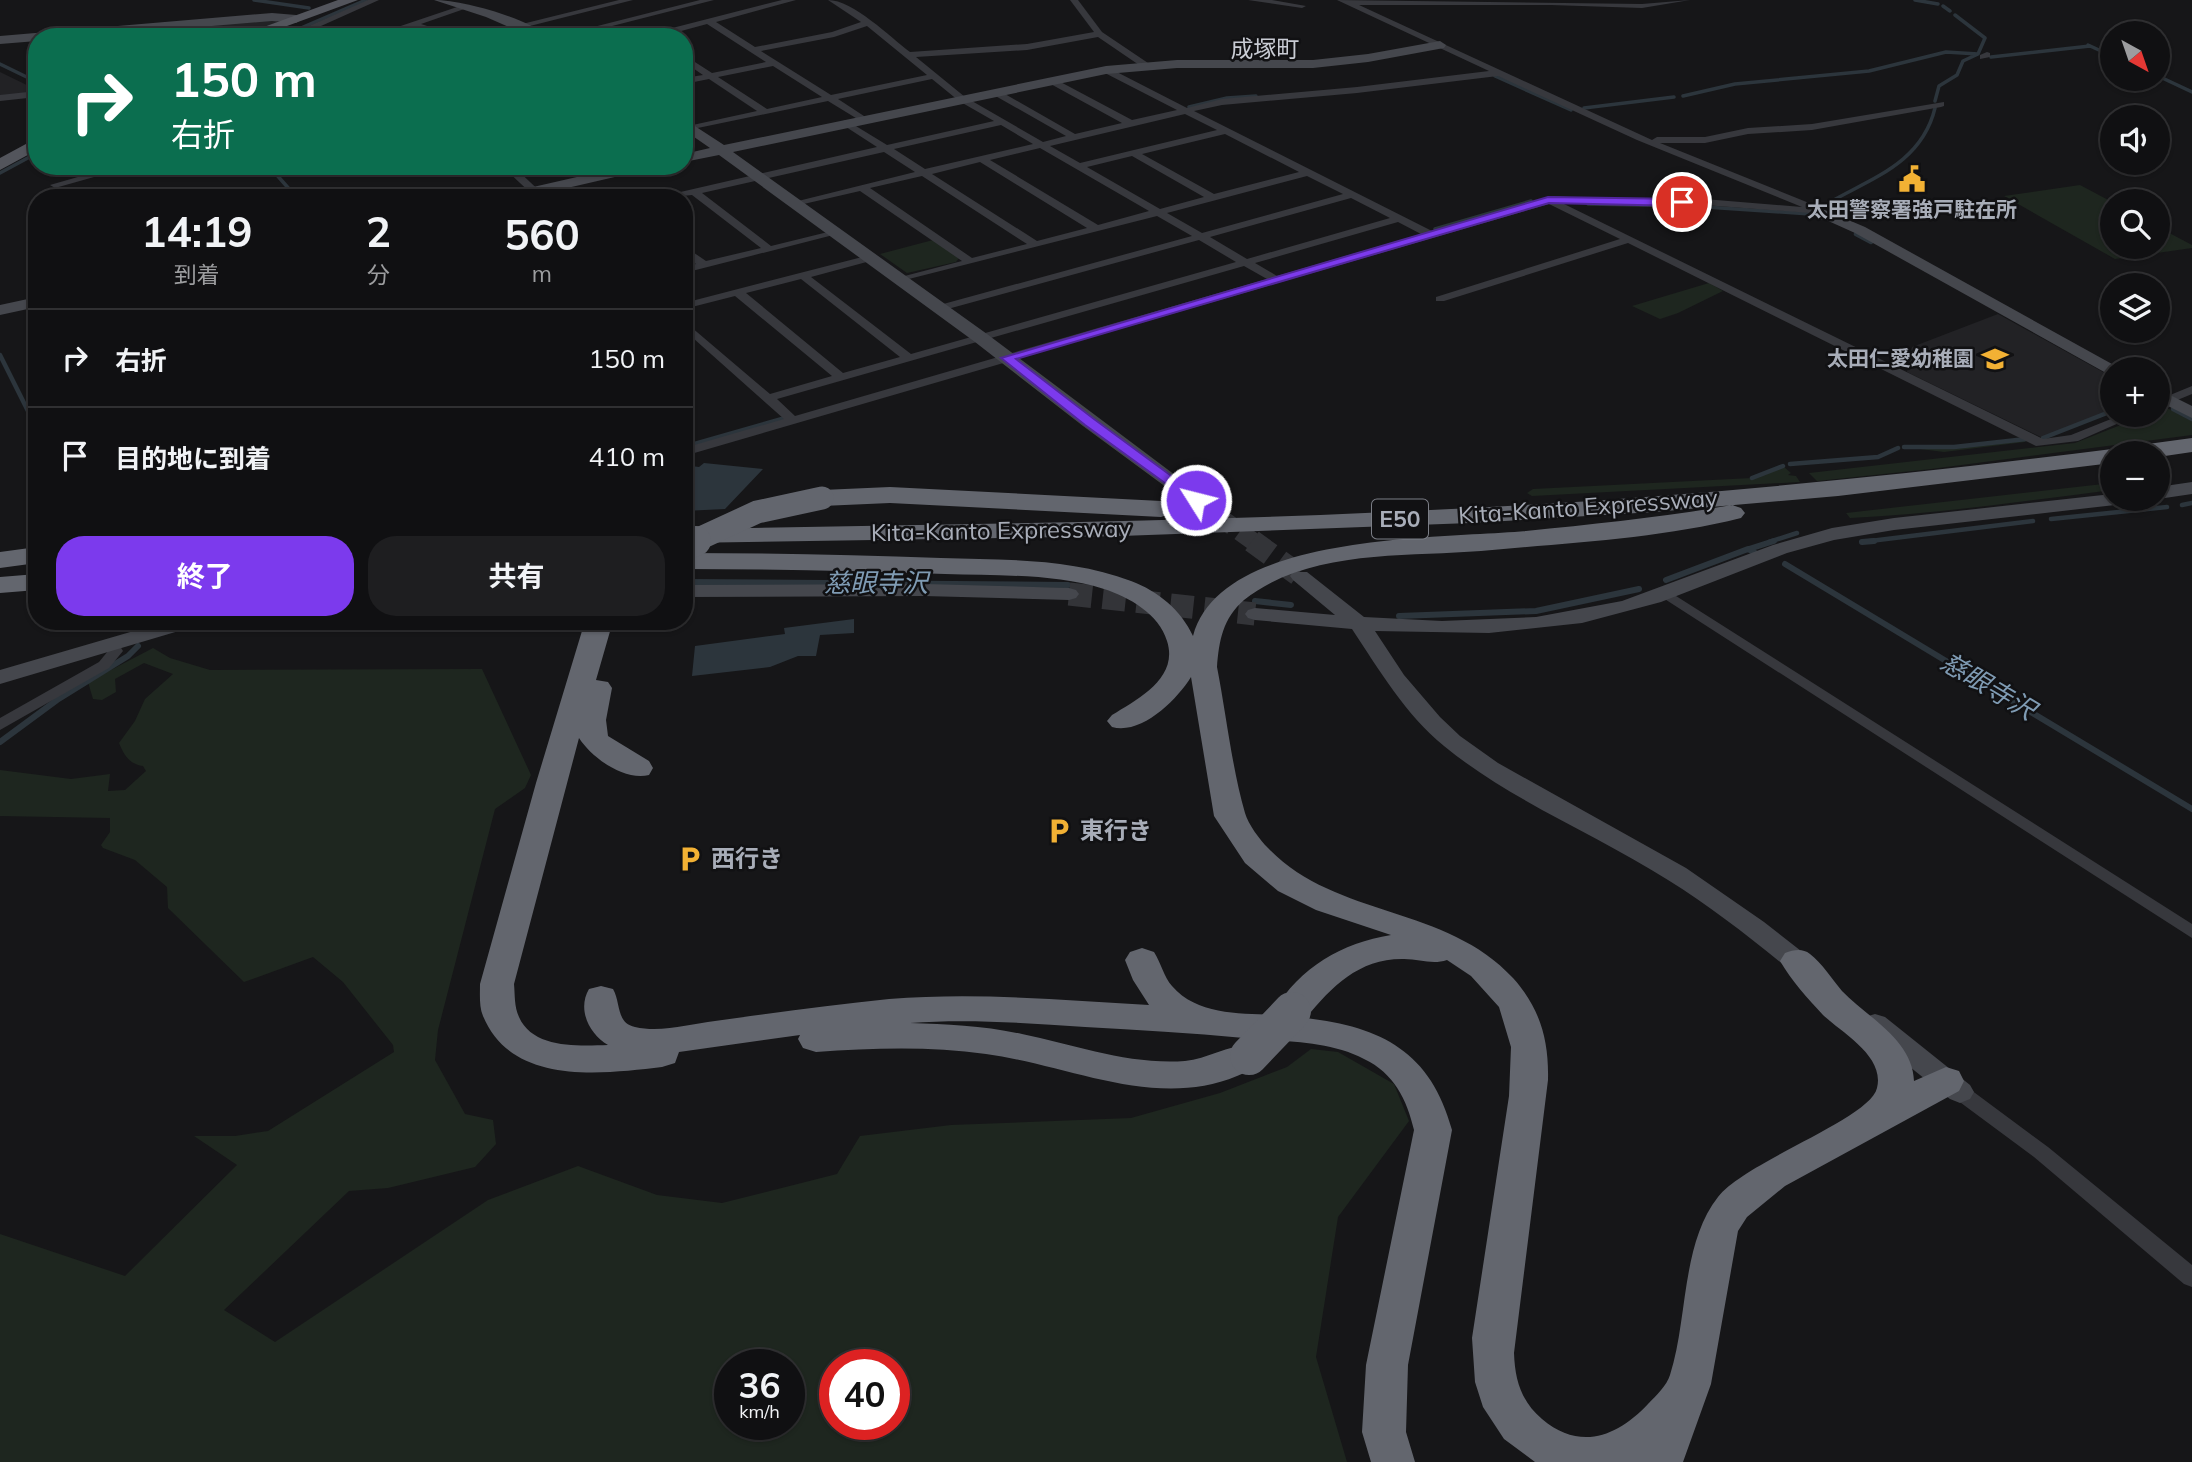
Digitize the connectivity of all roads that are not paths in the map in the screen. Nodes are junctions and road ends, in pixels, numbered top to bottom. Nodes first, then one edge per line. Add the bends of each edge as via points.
1 (351, 0) edge
2 (375, 0) edge
3 (440, 0) edge
4 (629, 0) edge
5 (709, 0) edge
6 (792, 0) edge
7 (832, 0) edge
8 (1074, 0) edge
9 (1252, 0) edge
10 (1686, 0) edge
11 (1345, 2) edge
12 (1560, 2) edge
13 (603, 6) junction
14 (687, 6) junction
15 (1302, 6) dead end
16 (466, 7) junction
17 (725, 17) junction
18 (296, 19) junction
19 (632, 19) junction
20 (708, 21) junction
21 (868, 23) junction
22 (411, 24) junction
23 (312, 26) junction
24 (520, 26) junction
25 (142, 28) edge
26 (270, 28) edge
27 (308, 28) edge
28 (319, 28) edge
29 (399, 28) edge
30 (425, 28) edge
31 (512, 28) edge
32 (524, 28) edge
33 (595, 28) edge
34 (681, 28) edge
35 (1099, 34) junction
36 (28, 38) edge
37 (0, 40) edge
38 (1440, 45) junction
39 (754, 50) junction
40 (908, 55) junction
41 (774, 63) junction
42 (693, 64) edge
43 (1145, 65) junction
44 (1106, 70) junction
45 (1498, 73) junction
46 (711, 76) junction
47 (933, 76) junction
48 (693, 79) edge
49 (1050, 80) junction
50 (995, 92) junction
51 (28, 94) edge
52 (0, 98) edge
53 (830, 98) junction
54 (962, 99) junction
55 (1941, 104) dead end
56 (1184, 110) junction
57 (765, 112) junction
58 (864, 120) junction
59 (1002, 122) junction
60 (846, 123) junction
61 (1130, 123) junction
62 (693, 124) edge
63 (693, 129) edge
64 (1226, 131) junction
65 (1074, 136) junction
66 (1648, 141) junction
67 (1041, 144) junction
68 (28, 148) edge
69 (885, 148) junction
70 (722, 150) junction
71 (1133, 153) junction
72 (693, 156) edge
73 (982, 159) junction
74 (0, 165) edge
75 (1079, 166) junction
76 (923, 173) junction
77 (1307, 173) junction
78 (93, 175) edge
79 (517, 175) edge
80 (595, 175) edge
81 (606, 175) edge
82 (597, 177) junction
83 (759, 177) junction
84 (55, 185) dead end
85 (862, 187) junction
86 (532, 189) edge
87 (555, 189) edge
88 (694, 192) joint
89 (1352, 195) junction
90 (1213, 198) junction
91 (1548, 200) junction
92 (795, 203) junction
93 (1159, 212) junction
94 (1820, 212) junction
95 (1399, 219) junction
96 (1097, 229) junction
97 (836, 233) junction
98 (1431, 235) junction
99 (1201, 237) junction
100 (1627, 240) junction
101 (1036, 245) junction
102 (769, 249) junction
103 (693, 256) edge
104 (870, 258) junction
105 (971, 262) junction
106 (1246, 263) junction
107 (704, 265) junction
108 (693, 268) edge
109 (802, 275) junction
110 (901, 280) junction
111 (1276, 280) junction
112 (737, 292) junction
113 (1440, 299) dead end
114 (28, 304) edge
115 (693, 304) edge
116 (940, 308) junction
117 (0, 310) edge
118 (693, 332) edge
119 (981, 338) junction
120 (909, 358) junction
121 (1007, 358) junction
122 (2100, 362) edge
123 (840, 377) junction
124 (2192, 390) edge
125 (2170, 396) edge
126 (768, 398) junction
127 (2170, 403) edge
128 (2192, 413) edge
129 (793, 420) junction
130 (2101, 427) edge
131 (2192, 445) edge
132 (2170, 448) edge
133 (693, 449) edge
134 (2100, 457) edge
135 (2192, 461) edge
136 (2170, 464) edge
137 (2100, 473) edge
138 (2192, 488) edge
139 (2170, 492) edge
140 (1196, 500) tunnel mouth
141 (2100, 501) edge
142 (1524, 512) junction
143 (1732, 513) junction
144 (693, 537) edge
145 (693, 542) edge
146 (693, 552) edge
147 (28, 556) edge
148 (0, 561) edge
149 (693, 561) edge
150 (28, 568) edge
151 (0, 570) edge
152 (1300, 576) tunnel mouth
153 (28, 583) edge
154 (0, 585) edge
155 (693, 591) edge
156 (1665, 593) junction
157 (1069, 594) tunnel mouth
158 (1255, 614) tunnel mouth
159 (1360, 625) junction
160 (161, 630) edge
161 (606, 630) edge
162 (607, 630) edge
163 (112, 644) junction
164 (0, 677) edge
165 (1122, 721) dead end
166 (0, 725) edge
167 (638, 768) dead end
168 (2192, 932) edge
169 (1142, 960) dead end
170 (1797, 961) junction
171 (1504, 986) junction
172 (601, 998) dead end
173 (1219, 1023) junction
174 (1953, 1086) junction
175 (1868, 1123) junction
176 (2192, 1278) edge
177 (1690, 1384) junction
178 (1393, 1462) edge
179 (1661, 1462) edge

1 - 18 main road
2 - 23 street
3 - 16 street
4 - 13 street
5 - 14 street
6 - 17 street
7 - 21 street
8 - 35 street
9 - 15 street
10 - 12 street via 1642,6
11 - 12 street
11 - 38 street
13 - 19 street
13 - 24 street
14 - 17 street
14 - 19 street
16 - 22 street
16 - 24 street
17 - 20 street
18 - 25 street
18 - 26 main road
19 - 33 street
20 - 34 street
20 - 39 street
21 - 39 street
21 - 40 street
22 - 29 street
22 - 30 street
23 - 27 street
23 - 28 street
24 - 31 street
24 - 32 street
35 - 40 street via 1027,47
35 - 43 street
36 - 37 street
38 - 43 street via 1321,64
38 - 45 street
39 - 41 street
40 - 47 street
41 - 46 street
41 - 53 street
42 - 46 street
43 - 44 street
44 - 49 street
44 - 56 street
45 - 56 street via 1232,100
45 - 66 street
46 - 48 street
46 - 57 street
47 - 53 street
47 - 54 street
49 - 50 street
49 - 61 street
50 - 54 street
50 - 65 street
51 - 52 street
53 - 57 street
53 - 58 street
54 - 58 street
54 - 59 street
55 - 66 street via 1812,127 1748,131 1705,140
56 - 61 street
56 - 64 street
57 - 62 street
58 - 60 street
59 - 67 street
59 - 69 street
60 - 69 street
60 - 70 street
61 - 65 street
63 - 70 street
64 - 71 street
64 - 77 street
65 - 67 street
66 - 94 street
67 - 73 street
67 - 75 street
68 - 74 main road
69 - 76 street
69 - 83 street
70 - 72 street
70 - 83 street
71 - 75 street
71 - 90 street
73 - 76 street
73 - 96 street
75 - 93 street
76 - 85 street
76 - 101 street
77 - 89 street
77 - 90 street
78 - 84 street
79 - 86 street
80 - 82 street
81 - 82 street
82 - 87 street
83 - 88 street
83 - 92 street
85 - 92 street
85 - 105 street
88 - 102 street
89 - 95 street
89 - 99 street
90 - 93 street
91 - 94 street via 1704,202
91 - 98 street
91 - 100 street
92 - 97 street
93 - 96 street
93 - 99 street
94 - 122 street
95 - 98 street
95 - 106 street
96 - 101 street
97 - 102 street
97 - 104 street
98 - 111 street
99 - 106 street
99 - 116 street
100 - 113 street
100 - 130 street via 2041,443 2074,438
101 - 105 street
102 - 107 street
103 - 107 street
104 - 109 street
104 - 110 street
105 - 110 street
106 - 111 street
106 - 119 street
107 - 108 street
109 - 112 street
109 - 120 street
110 - 116 street
111 - 121 street
112 - 115 street
112 - 123 street
114 - 117 street
116 - 119 street
118 - 126 street
119 - 120 street
119 - 121 street
120 - 123 street
121 - 129 street
121 - 140 street
123 - 126 street
124 - 125 street
126 - 129 street
127 - 128 street
129 - 133 street
131 - 132 highway
134 - 142 highway, Kita-Kanto Expressway / E50 via 1791,493
135 - 136 highway
137 - 143 highway, Kita-Kanto Expressway / E50
138 - 139 street
141 - 156 street via 1833,534 1771,552
142 - 144 highway, Kita-Kanto Expressway / E50 via 1282,524
142 - 145 highway, bridge via 1434,508 1253,512 891,495 822,498 757,512
143 - 146 highway, Kita-Kanto Expressway / E50 via 1365,536 1023,548
143 - 171 highway via 1643,527 1325,559 1244,588 1227,601 1207,629 1203,667 1230,816 1251,850 1297,889 1447,944
147 - 148 highway
149 - 165 highway via 980,568 1059,573 1112,583 1160,608 1177,630 1183,648 1172,683 1145,708
150 - 151 highway
152 - 159 street
153 - 154 highway
155 - 157 street
156 - 159 street via 1605,611 1537,622 1455,628
156 - 168 street
158 - 159 street
159 - 170 street via 1396,679 1452,741 1490,768 1677,874
160 - 163 street
161 - 171 highway, bridge via 551,783 497,984 495,1003 508,1034 543,1054 589,1060 818,1039 950,1038 1032,1049 1151,1076 1181,1077 1228,1068 1249,1056 1324,974 1360,953 1385,948 1429,950 1455,958
162 - 167 highway via 589,727 604,748
163 - 164 street
163 - 166 street via 116,650 104,665
169 - 173 highway via 1153,988 1164,1001
170 - 174 street
170 - 175 highway via 1838,1009 1870,1034 1893,1066 1891,1100
171 - 177 highway via 1525,1024 1531,1075 1492,1348 1500,1396 1511,1417 1528,1434 1549,1448 1591,1461 1613,1459 1648,1440
172 - 173 highway via 604,1023 630,1040 963,1007
173 - 178 highway via 1333,1034 1379,1050 1419,1089 1428,1109 1433,1130 1383,1404 1384,1432
174 - 175 highway
174 - 176 street via 2041,1152
175 - 177 highway via 1770,1175 1733,1206 1719,1228 1714,1248
177 - 179 highway

